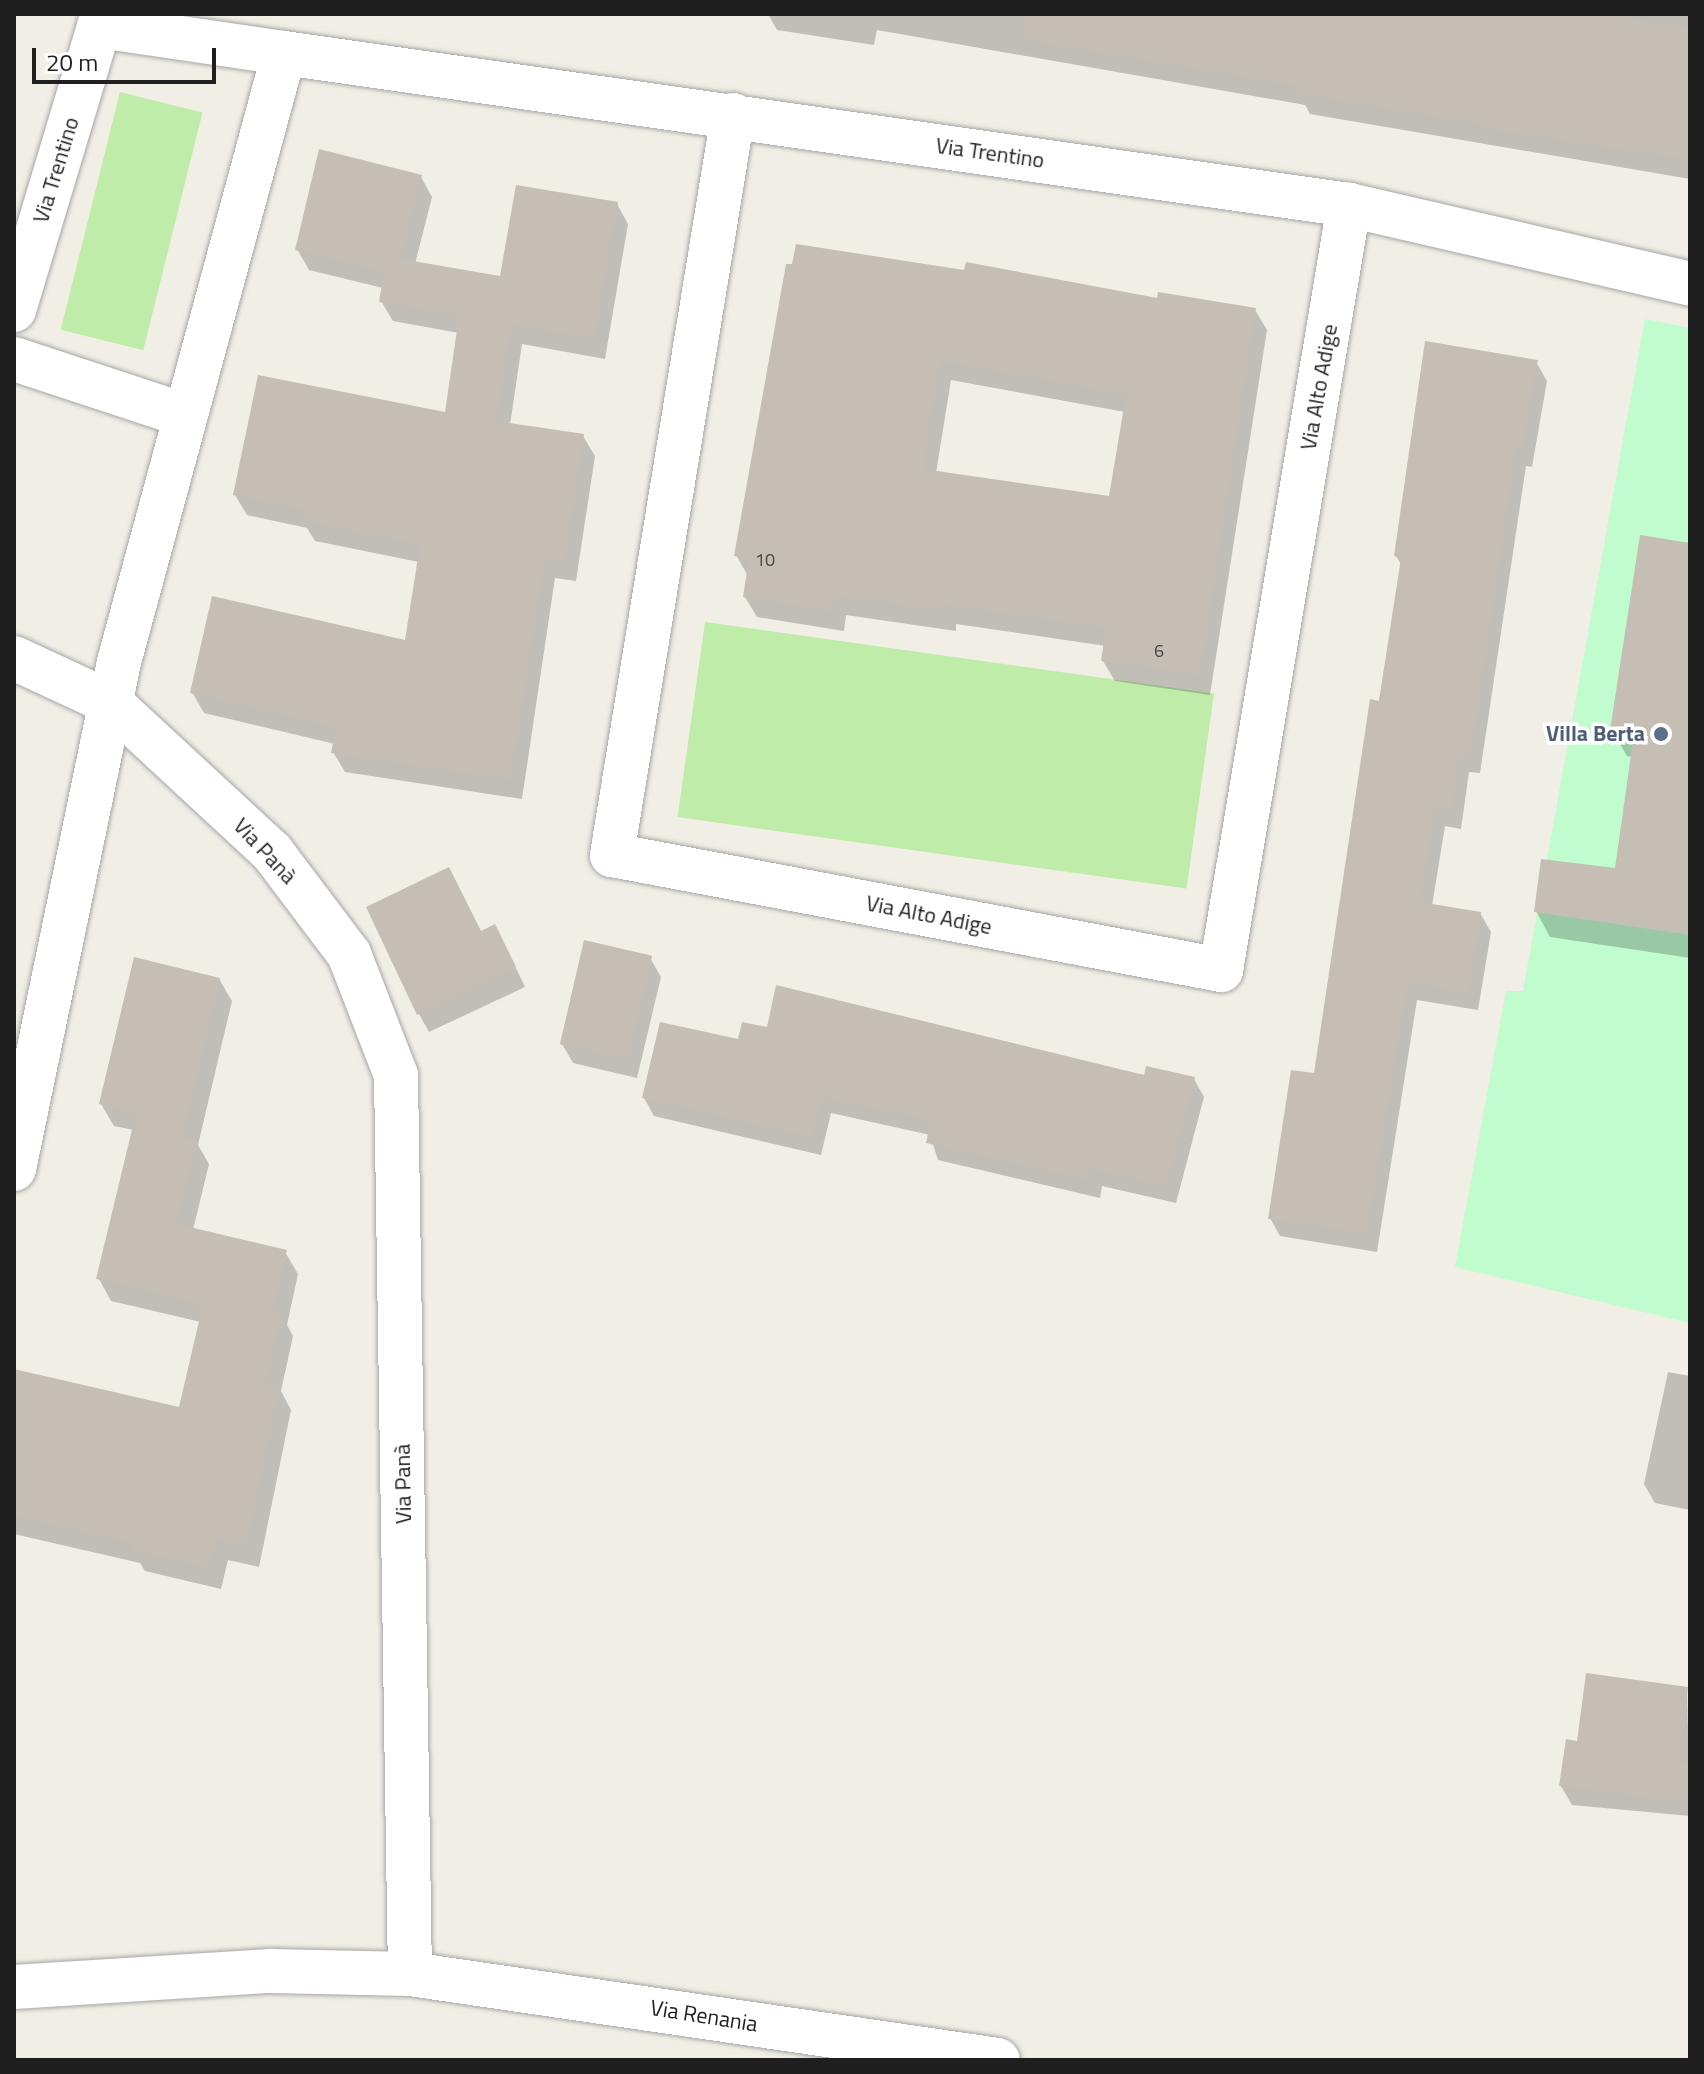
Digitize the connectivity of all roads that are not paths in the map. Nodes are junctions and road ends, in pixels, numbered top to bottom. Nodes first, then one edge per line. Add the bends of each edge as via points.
1 (284, 53) junction
2 (733, 115) junction
3 (1349, 205) junction
4 (1690, 284) edge
5 (14, 310) edge
6 (14, 359) edge
7 (184, 415) junction
8 (14, 658) edge
9 (111, 703) junction
10 (14, 1169) edge
11 (410, 1974) junction
12 (14, 1987) edge
13 (998, 2060) edge

1 - 2 street, Via Trentino
1 - 5 street, Via Trentino via 99,26
1 - 7 street
2 - 3 street, Via Trentino
2 - 3 street, Via Alto Adige via 612,855 1221,970
3 - 4 street, Via Trentino
6 - 7 street
7 - 9 street
8 - 9 street, Via Panà
9 - 10 street
9 - 11 street, Via Panà via 272,852 349,954 396,1075
11 - 12 street via 271,1971
11 - 13 street, Via Renania

